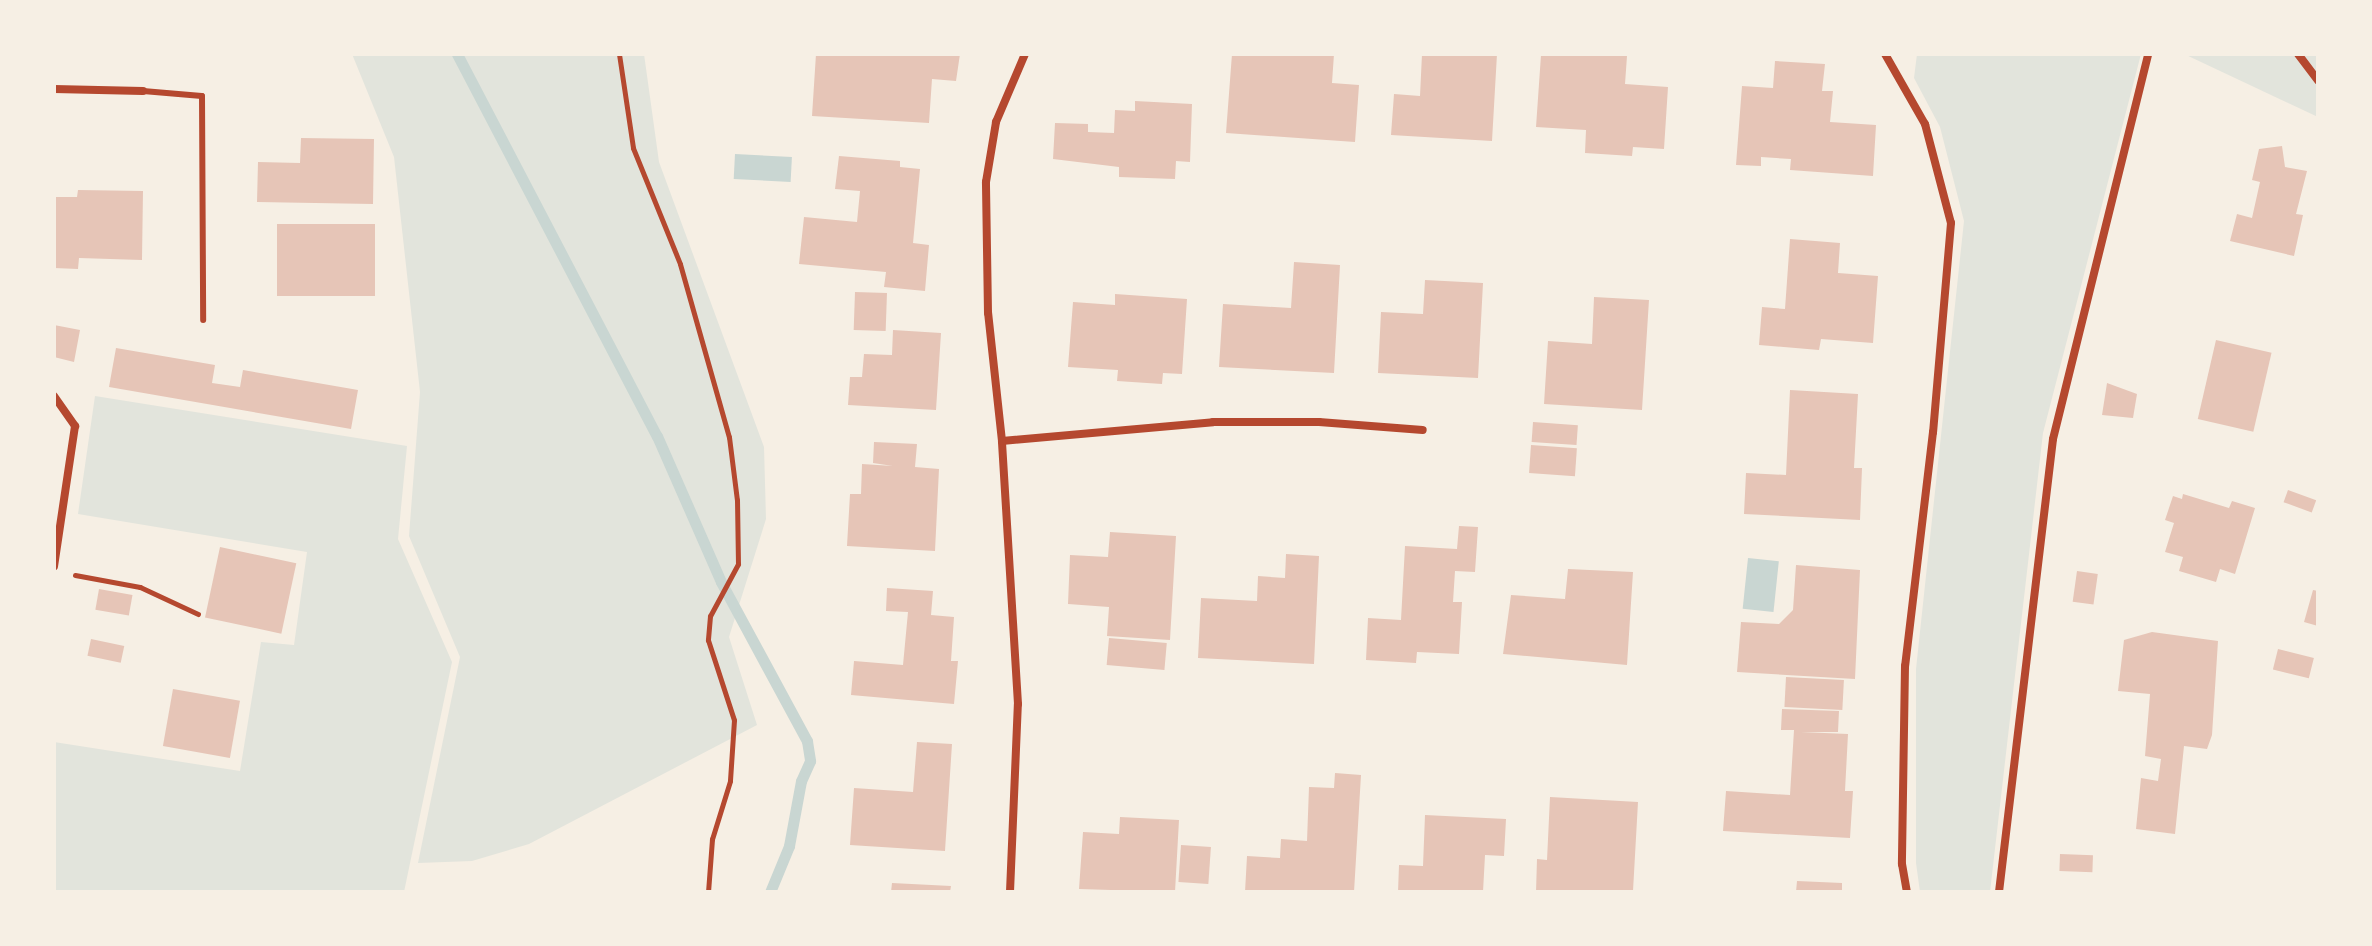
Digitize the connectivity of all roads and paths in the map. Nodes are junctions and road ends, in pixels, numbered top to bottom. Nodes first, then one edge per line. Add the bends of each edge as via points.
1 (619, 54) edge
2 (1025, 54) edge
3 (1885, 54) edge
4 (2148, 54) edge
5 (2298, 54) edge
6 (2318, 81) edge
7 (54, 89) edge
8 (143, 91) joint
9 (203, 320) dead end
10 (54, 396) edge
11 (1423, 430) dead end
12 (1002, 441) junction
13 (54, 566) edge
14 (68, 574) dead end
15 (198, 614) dead end
16 (708, 892) edge
17 (1010, 892) edge
18 (1907, 892) edge
19 (1999, 892) edge

1 - 16 path via 633,148 680,264 729,437 737,500 738,564 710,616 708,640 734,720 730,781 712,839
2 - 12 street via 996,122 986,182 988,313
3 - 18 street via 1925,124 1951,223 1905,666 1902,864
4 - 19 street via 2053,439
5 - 6 street
7 - 8 street
8 - 9 lane via 202,96
10 - 13 street via 75,426
11 - 12 street via 1319,422 1213,422
12 - 17 street via 1018,704
14 - 15 path via 140,587

